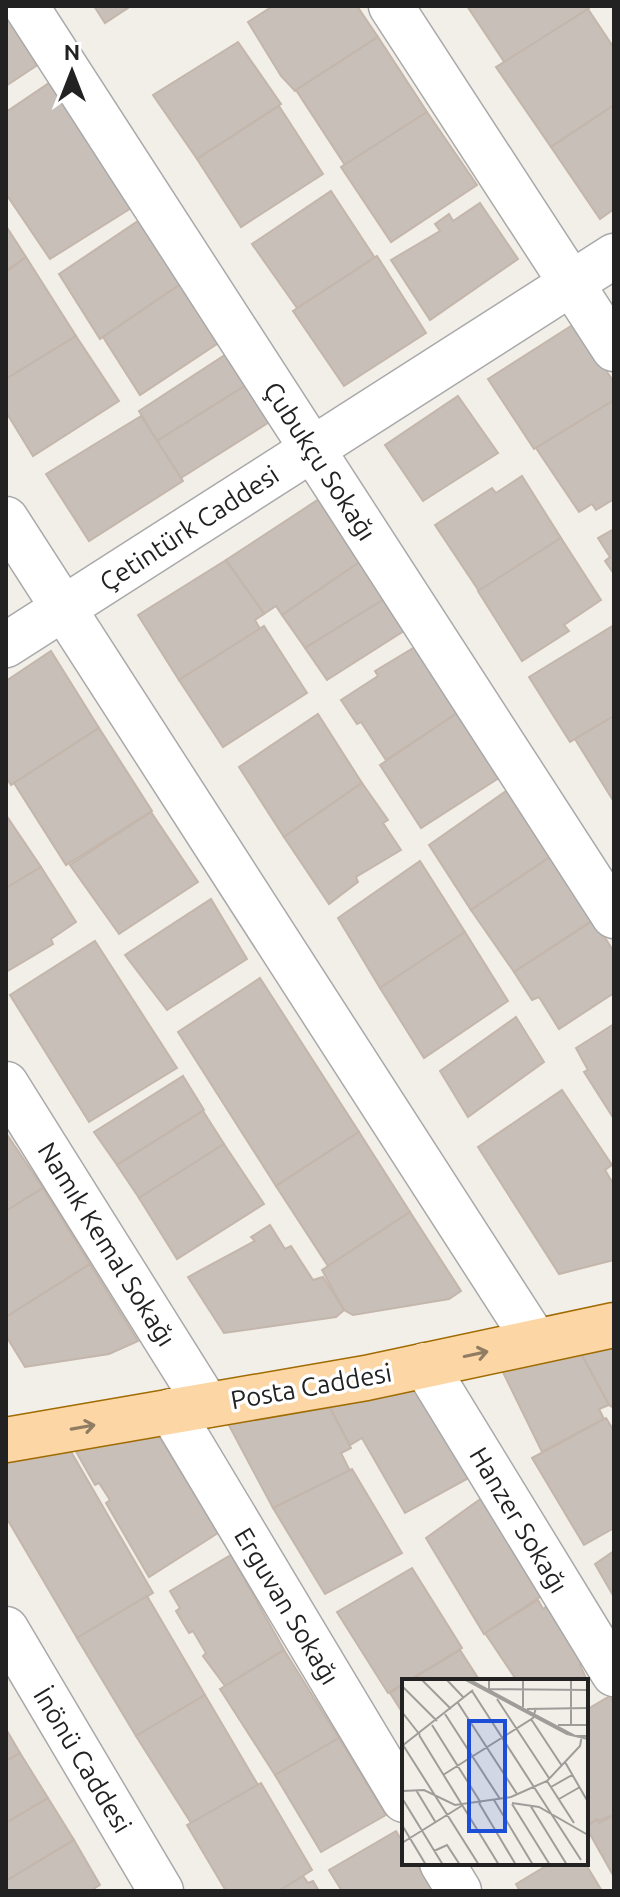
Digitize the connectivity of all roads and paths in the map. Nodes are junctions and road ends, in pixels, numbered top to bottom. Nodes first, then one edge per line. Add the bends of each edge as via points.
1 (26, 6) edge
2 (391, 6) edge
3 (614, 256) edge
4 (571, 284) junction
5 (614, 349) edge
6 (312, 449) junction
7 (6, 519) edge
8 (64, 608) junction
9 (6, 645) edge
10 (614, 916) edge
11 (6, 1084) edge
12 (614, 1325) edge
13 (535, 1341) junction
14 (425, 1365) junction
15 (189, 1408) junction
16 (6, 1440) edge
17 (6, 1629) edge
18 (614, 1674) edge
19 (402, 1796) edge
20 (443, 1865) edge
21 (161, 1891) edge
22 (459, 1891) edge

1 - 6 street, Çubukçu Sokağı
2 - 4 street
3 - 4 street, Çetintürk Caddesi
4 - 5 street
4 - 6 street, Çetintürk Caddesi
6 - 8 street, Çetintürk Caddesi
6 - 10 street, Çubukçu Sokağı
7 - 8 street
8 - 9 street, Çetintürk Caddesi
8 - 13 street
11 - 15 street, Namık Kemal Sokağı
12 - 13 main road, Posta Caddesi
14 -> 13 main road, Posta Caddesi
14 - 15 main road, Posta Caddesi
14 - 18 street, Hanzer Sokağı
16 -> 15 main road, Posta Caddesi
15 - 19 street, Erguvan Sokağı
17 - 21 street, İnönü Caddesi
20 - 22 street

